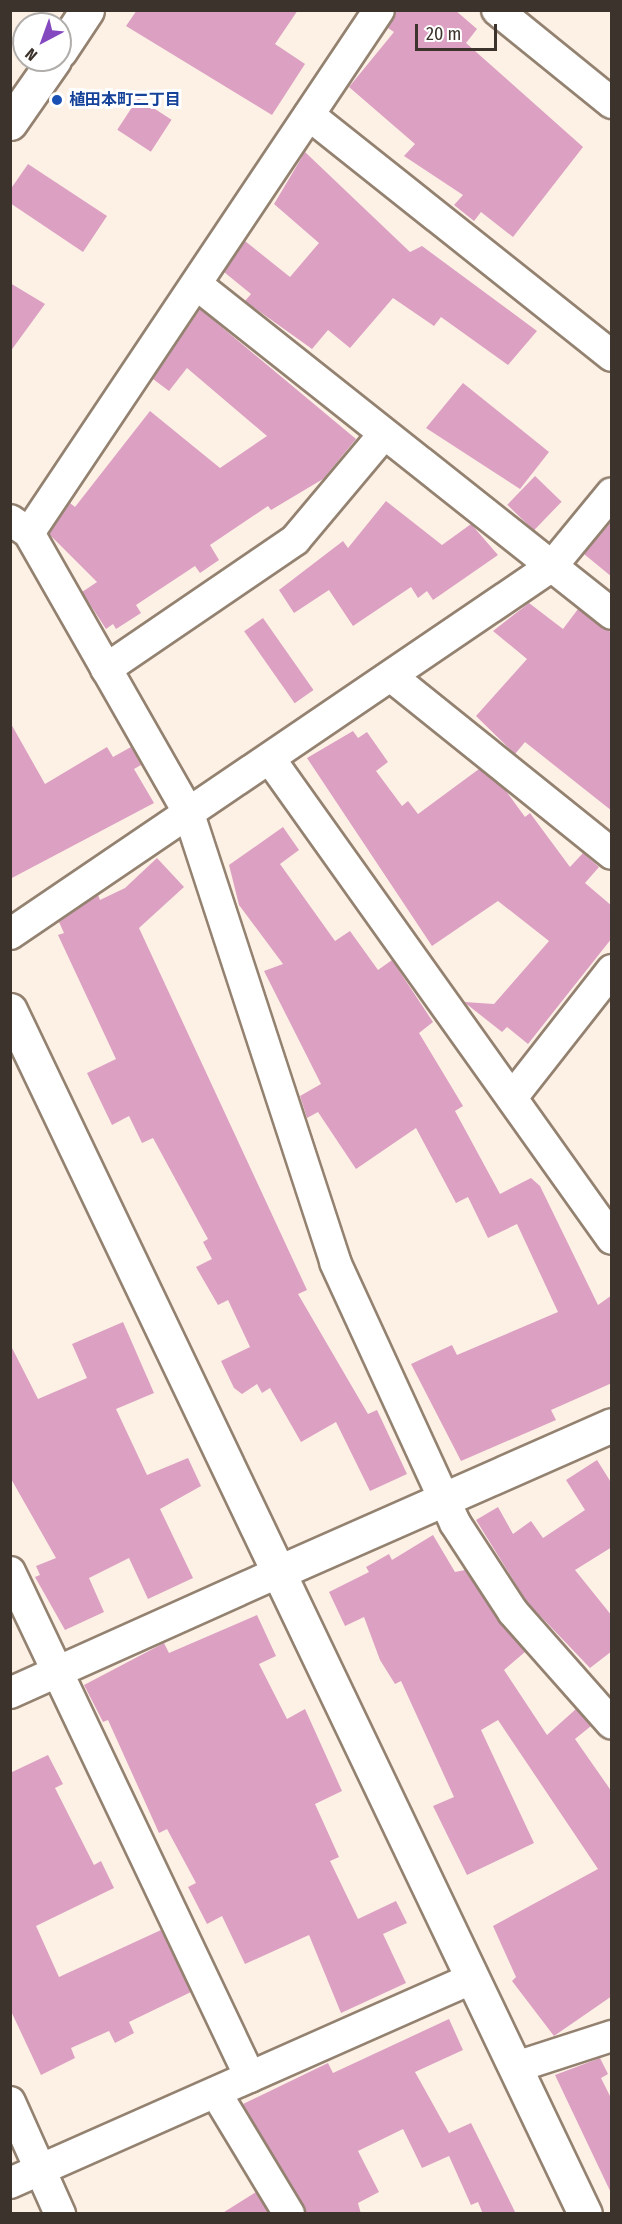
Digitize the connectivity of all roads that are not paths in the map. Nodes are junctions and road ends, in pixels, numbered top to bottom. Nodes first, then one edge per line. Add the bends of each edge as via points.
1 (87, 10) edge
2 (379, 10) edge
3 (497, 10) edge
4 (72, 33) edge
5 (46, 72) edge
6 (612, 103) edge
7 (309, 115) junction
8 (10, 123) edge
9 (196, 284) junction
10 (612, 356) edge
11 (384, 434) junction
12 (612, 493) edge
13 (20, 526) edge
14 (552, 567) junction
15 (612, 614) edge
16 (106, 669) junction
17 (392, 677) junction
18 (270, 759) junction
19 (189, 814) junction
20 (612, 854) edge
21 (10, 934) edge
22 (612, 970) edge
23 (10, 1010) edge
24 (514, 1095) junction
25 (607, 1222) edge
26 (612, 1425) edge
27 (444, 1500) junction
28 (281, 1571) junction
29 (10, 1572) edge
30 (58, 1672) junction
31 (600, 1692) edge
32 (10, 1693) edge
33 (612, 1724) edge
34 (473, 1978) junction
35 (612, 2036) edge
36 (516, 2067) junction
37 (250, 2077) junction
38 (216, 2093) junction
39 (10, 2102) edge
40 (42, 2169) junction
41 (10, 2183) edge
42 (60, 2214) edge
43 (289, 2214) edge
44 (585, 2214) edge

1 - 4 street
2 - 7 street
3 - 6 street
5 - 8 street
7 - 9 street
7 - 10 street
9 - 11 street
9 - 13 street
11 - 14 street
11 - 16 street via 295,540
12 - 14 street
13 - 16 street
14 - 15 street
14 - 17 street
16 - 19 street
17 - 18 street
17 - 20 street
18 - 19 street
18 - 24 street
19 - 21 street
19 - 27 street via 335,1262
22 - 24 street
23 - 28 street
24 - 25 street
26 - 27 street
27 - 28 street
27 - 31 street via 513,1612
28 - 30 street
28 - 34 street
29 - 30 street
30 - 32 street
30 - 37 street
31 - 33 street
34 - 36 street
34 - 37 street
35 - 36 street
36 - 44 street
37 - 38 street
38 - 40 street
38 - 43 street
39 - 40 street
40 - 41 street
40 - 42 street

